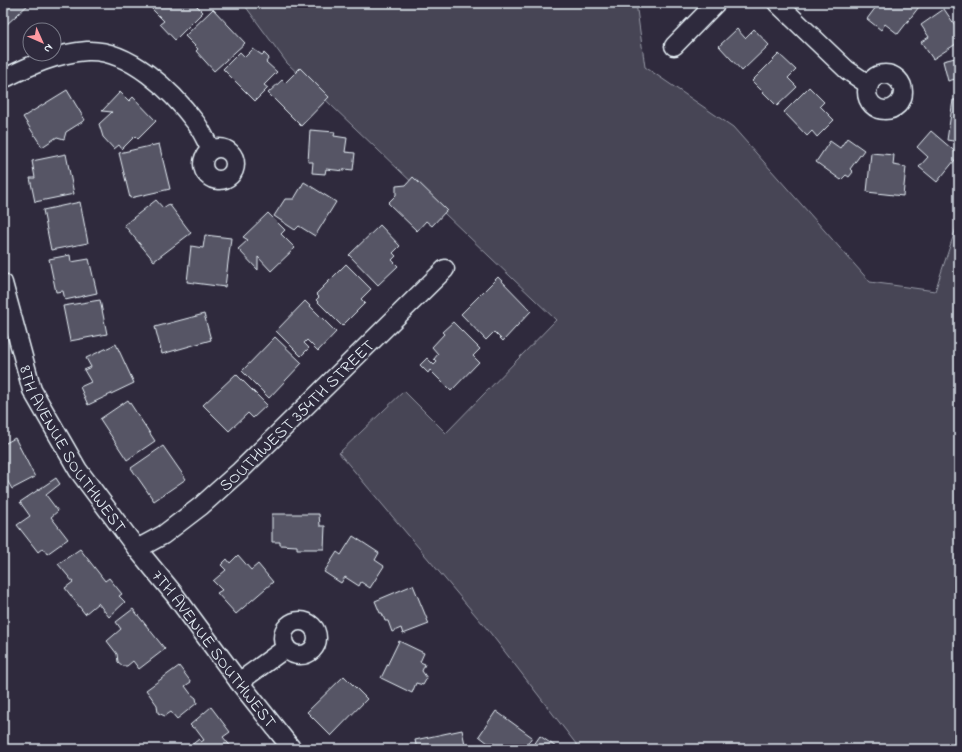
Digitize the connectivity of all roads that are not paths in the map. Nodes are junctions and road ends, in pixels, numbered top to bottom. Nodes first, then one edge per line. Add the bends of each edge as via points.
1 (716, 3) edge
2 (778, 3) edge
3 (674, 46) dead end
4 (3, 79) edge
5 (869, 85) dead end
6 (211, 150) dead end
7 (445, 269) dead end
8 (4, 293) edge
9 (137, 549) junction
10 (286, 648) dead end
11 (239, 682) junction
12 (292, 749) edge

1 - 3 street
2 - 5 street via 847,70
4 - 6 street via 32,65 72,53 102,52 118,57 144,71 175,99 196,124
7 - 9 street, SOUTHWEST 354TH STREET via 240,471 190,514 162,535
8 - 9 street, 8TH AVENUE SOUTHWEST via 32,390 78,470
9 - 11 street, 7TH AVENUE SOUTHWEST
10 - 11 street
11 - 12 street, 7TH AVENUE SOUTHWEST

